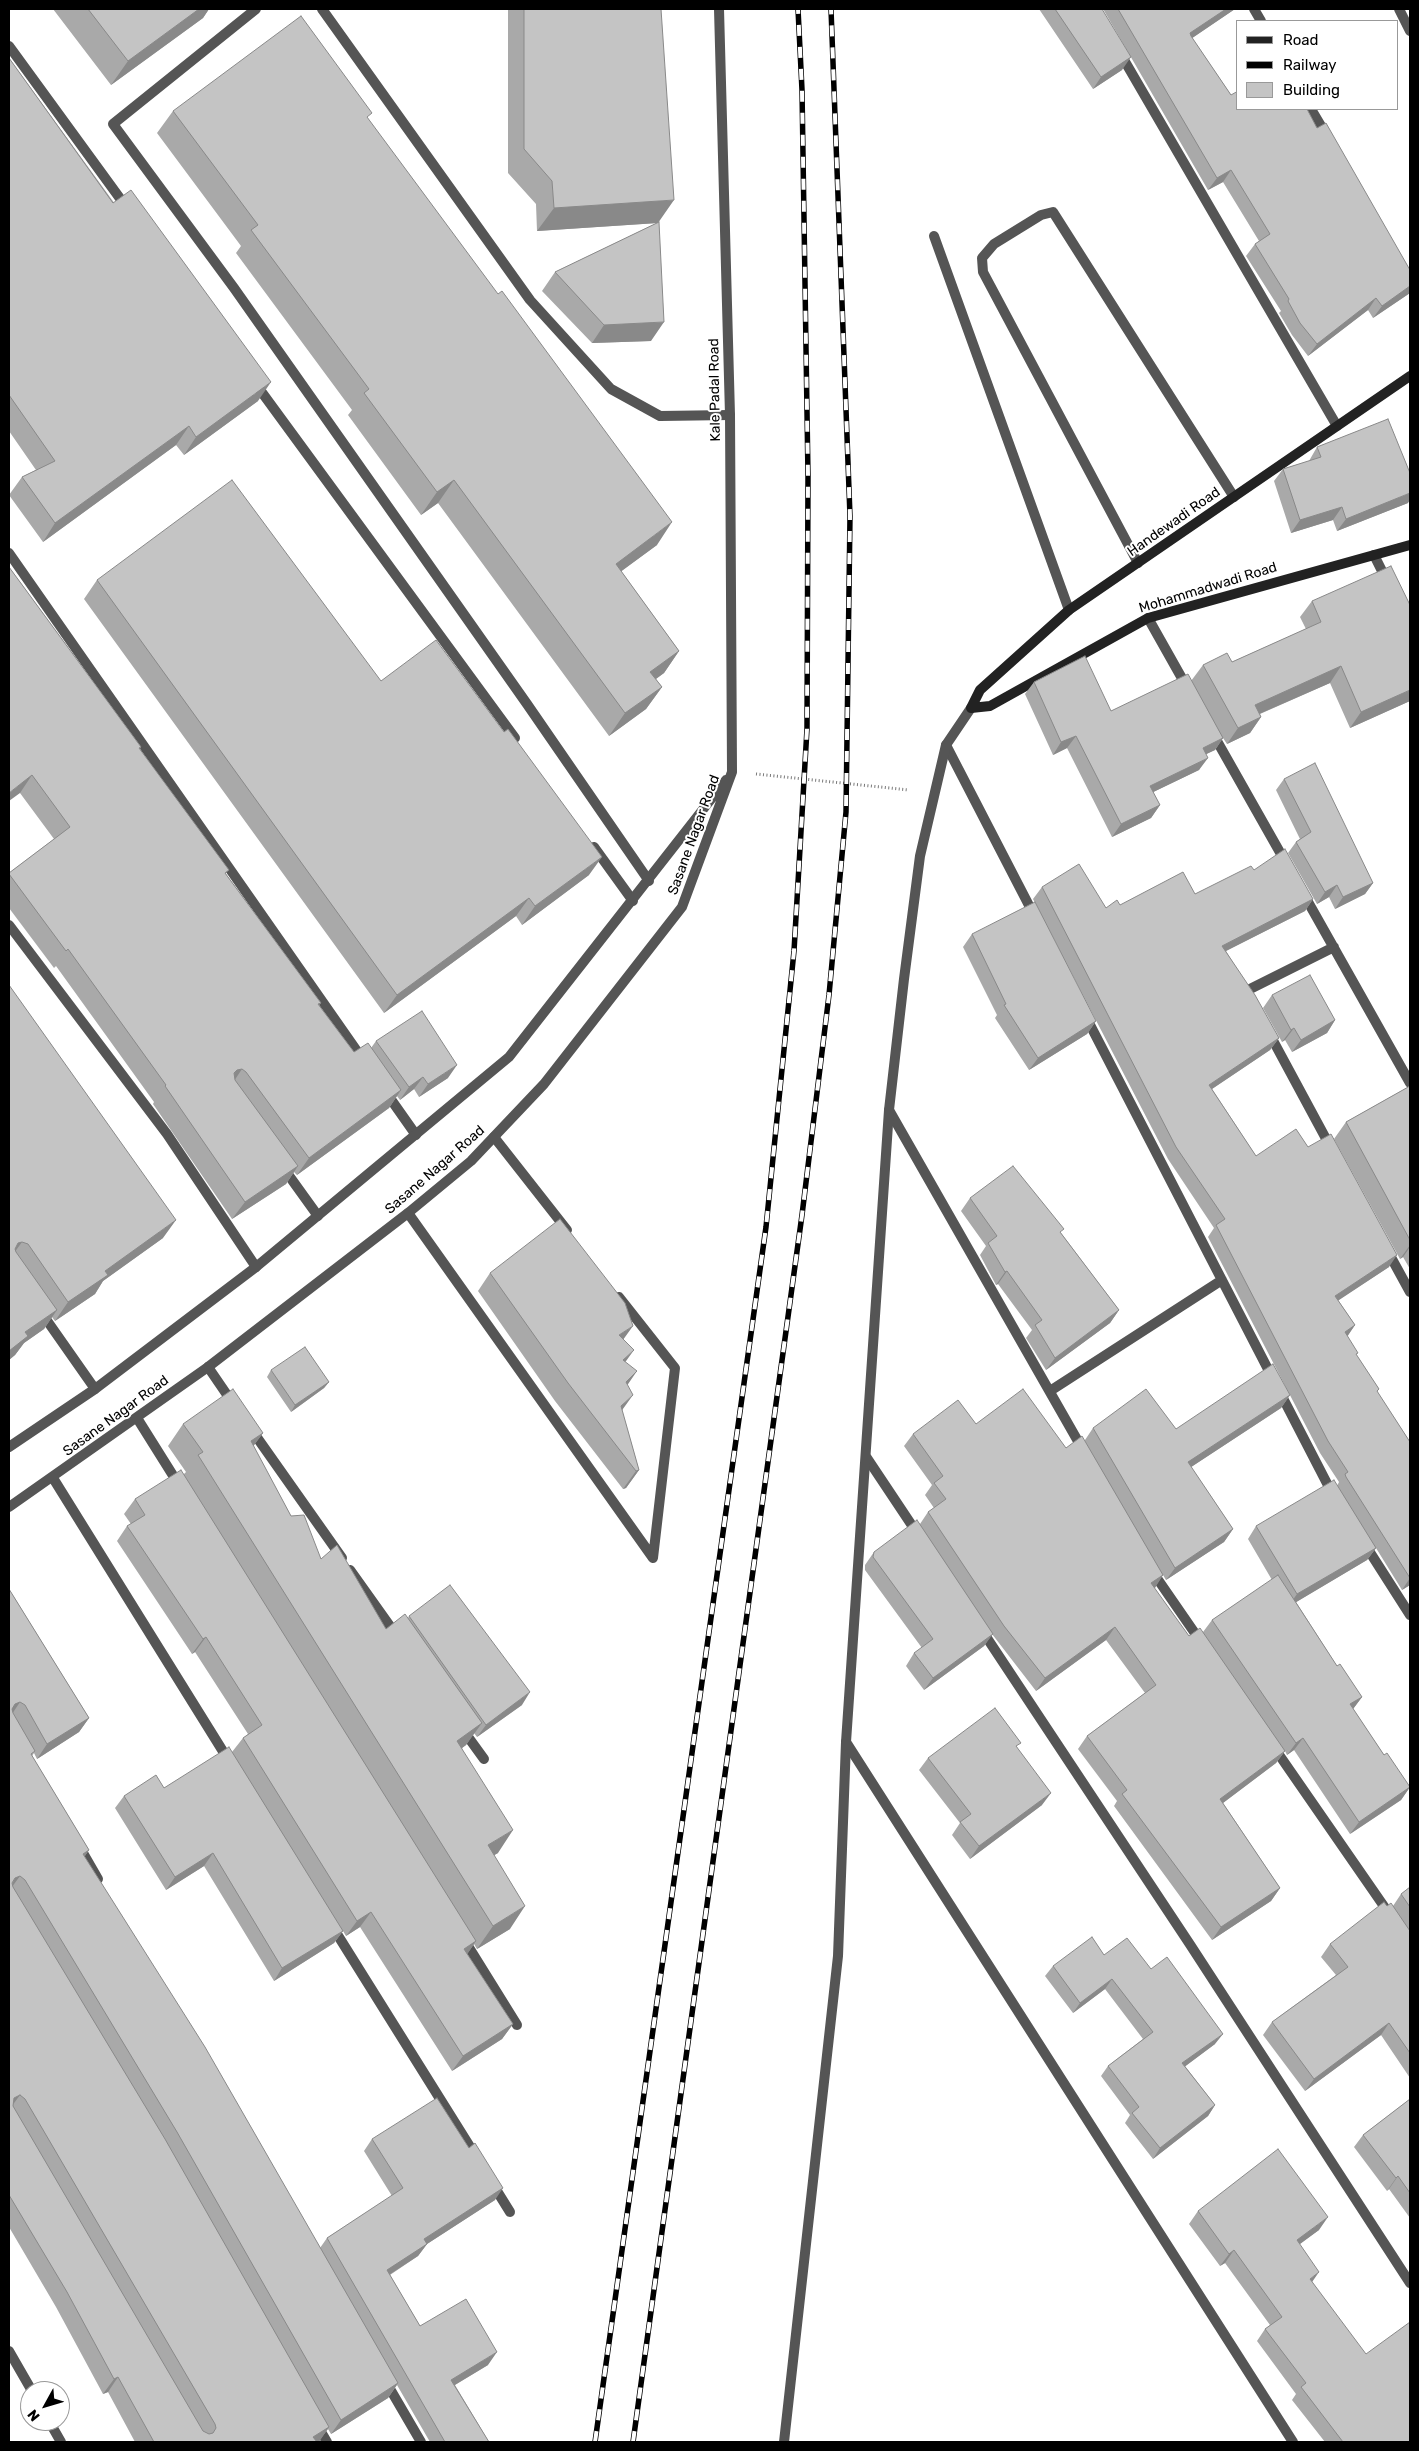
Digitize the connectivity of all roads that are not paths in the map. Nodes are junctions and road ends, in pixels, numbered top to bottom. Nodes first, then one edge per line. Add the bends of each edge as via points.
1 (256, 9) edge
2 (322, 9) edge
3 (719, 9) edge
4 (1254, 9) edge
5 (1399, 9) edge
6 (1260, 20) edge
7 (1410, 31) edge
8 (1114, 43) edge
9 (9, 46) edge
10 (1312, 110) edge
11 (1331, 144) edge
12 (132, 216) edge
13 (934, 236) dead end
14 (1410, 376) edge
15 (250, 377) edge
16 (730, 415) junction
17 (1337, 426) junction
18 (1234, 497) junction
19 (1410, 545) edge
20 (9, 553) edge
21 (1374, 555) junction
22 (1138, 563) junction
23 (1390, 588) edge
24 (1069, 610) junction
25 (1148, 618) junction
26 (1192, 696) edge
27 (971, 708) junction
28 (1206, 722) edge
29 (946, 745) junction
30 (522, 748) edge
31 (732, 772) junction
32 (586, 836) edge
33 (1290, 869) edge
34 (649, 881) junction
35 (1300, 887) edge
36 (633, 901) junction
37 (9, 925) edge
38 (1041, 929) edge
39 (1334, 947) junction
40 (1082, 1008) edge
41 (1255, 1008) edge
42 (1265, 1026) edge
43 (368, 1067) edge
44 (379, 1083) edge
45 (1410, 1083) edge
46 (889, 1110) junction
47 (416, 1135) junction
48 (494, 1137) junction
49 (1335, 1155) edge
50 (278, 1161) edge
51 (408, 1213) junction
52 (318, 1216) junction
53 (1382, 1241) edge
54 (577, 1243) edge
55 (256, 1266) junction
56 (1222, 1280) junction
57 (613, 1290) edge
58 (1410, 1292) edge
59 (32, 1299) edge
60 (208, 1367) junction
61 (95, 1389) junction
62 (1050, 1391) junction
63 (137, 1418) junction
64 (9, 1447) edge
65 (867, 1458) junction
66 (1088, 1459) edge
67 (53, 1478) junction
68 (186, 1496) edge
69 (1337, 1500) edge
70 (9, 1507) edge
71 (1358, 1533) edge
72 (927, 1549) edge
73 (1146, 1561) edge
74 (1410, 1615) edge
75 (977, 1624) edge
76 (405, 1647) edge
77 (1207, 1651) edge
78 (455, 1719) edge
79 (1269, 1740) edge
80 (846, 1742) junction
81 (484, 1760) dead end
82 (237, 1773) edge
83 (73, 1836) edge
84 (103, 1888) edge
85 (326, 1916) edge
86 (1399, 1928) edge
87 (459, 1933) edge
88 (517, 2025) dead end
89 (510, 2212) dead end
90 (1410, 2283) edge
91 (9, 2351) edge
92 (381, 2373) edge
93 (26, 2381) edge
94 (312, 2416) edge
95 (55, 2431) edge
96 (61, 2442) edge
97 (327, 2442) edge
98 (420, 2442) edge
99 (784, 2442) edge
100 (1293, 2442) edge

1 - 34 street via 113,124 245,304
2 - 16 street via 530,300 611,389 660,416
3 - 16 street, Kale Padal Road
4 - 6 street
5 - 7 street
8 - 17 street
9 - 12 street
10 - 11 street
13 - 24 street
14 - 17 main road, Handewadi Road
15 - 30 street
16 - 31 street, Kale Padal Road
17 - 18 main road, Handewadi Road
18 - 22 main road, Handewadi Road
18 - 22 street via 1053,212 1041,215 994,244 982,258 983,272
19 - 21 main road, Mohammadwadi Road
20 - 43 street
21 - 23 street
21 - 25 main road, Mohammadwadi Road
22 - 24 main road, Handewadi Road
24 - 27 main road, Handewadi Road via 980,690
25 - 26 street
25 - 27 main road, Mohammadwadi Road via 990,706
27 - 29 street
28 - 33 street
29 - 38 street
29 - 46 street via 920,856
31 - 34 street, Sasane Nagar Road
31 - 48 street, Sasane Nagar Road via 682,907 544,1084
32 - 36 street
34 - 36 street, Sasane Nagar Road
35 - 39 street
36 - 47 street, Sasane Nagar Road via 509,1057
37 - 55 street via 167,1134
39 - 41 street via 1246,991
39 - 45 street
40 - 56 street
42 - 49 street
44 - 47 street
46 - 62 street
46 - 65 street
47 - 52 street, Sasane Nagar Road
48 - 51 street, Sasane Nagar Road via 471,1161
48 - 54 street
50 - 52 street
51 - 57 street via 653,1558 675,1368
51 - 60 street, Sasane Nagar Road
52 - 55 street, Sasane Nagar Road
53 - 58 street
55 - 61 street, Sasane Nagar Road
56 - 62 street
56 - 69 street
59 - 61 street
60 - 63 street, Sasane Nagar Road
60 - 76 street
61 - 64 street, Sasane Nagar Road
62 - 66 street
63 - 67 street, Sasane Nagar Road
63 - 68 street
65 - 72 street
65 - 80 street
67 - 70 street, Sasane Nagar Road
67 - 82 street
71 - 74 street
73 - 77 street
75 - 90 street via 1192,1946
78 - 81 street
79 - 86 street
80 - 99 street via 838,1956
80 - 100 street
83 - 84 street
85 - 89 street
87 - 88 street
91 - 93 street
92 - 98 street
94 - 97 street
95 - 96 street

